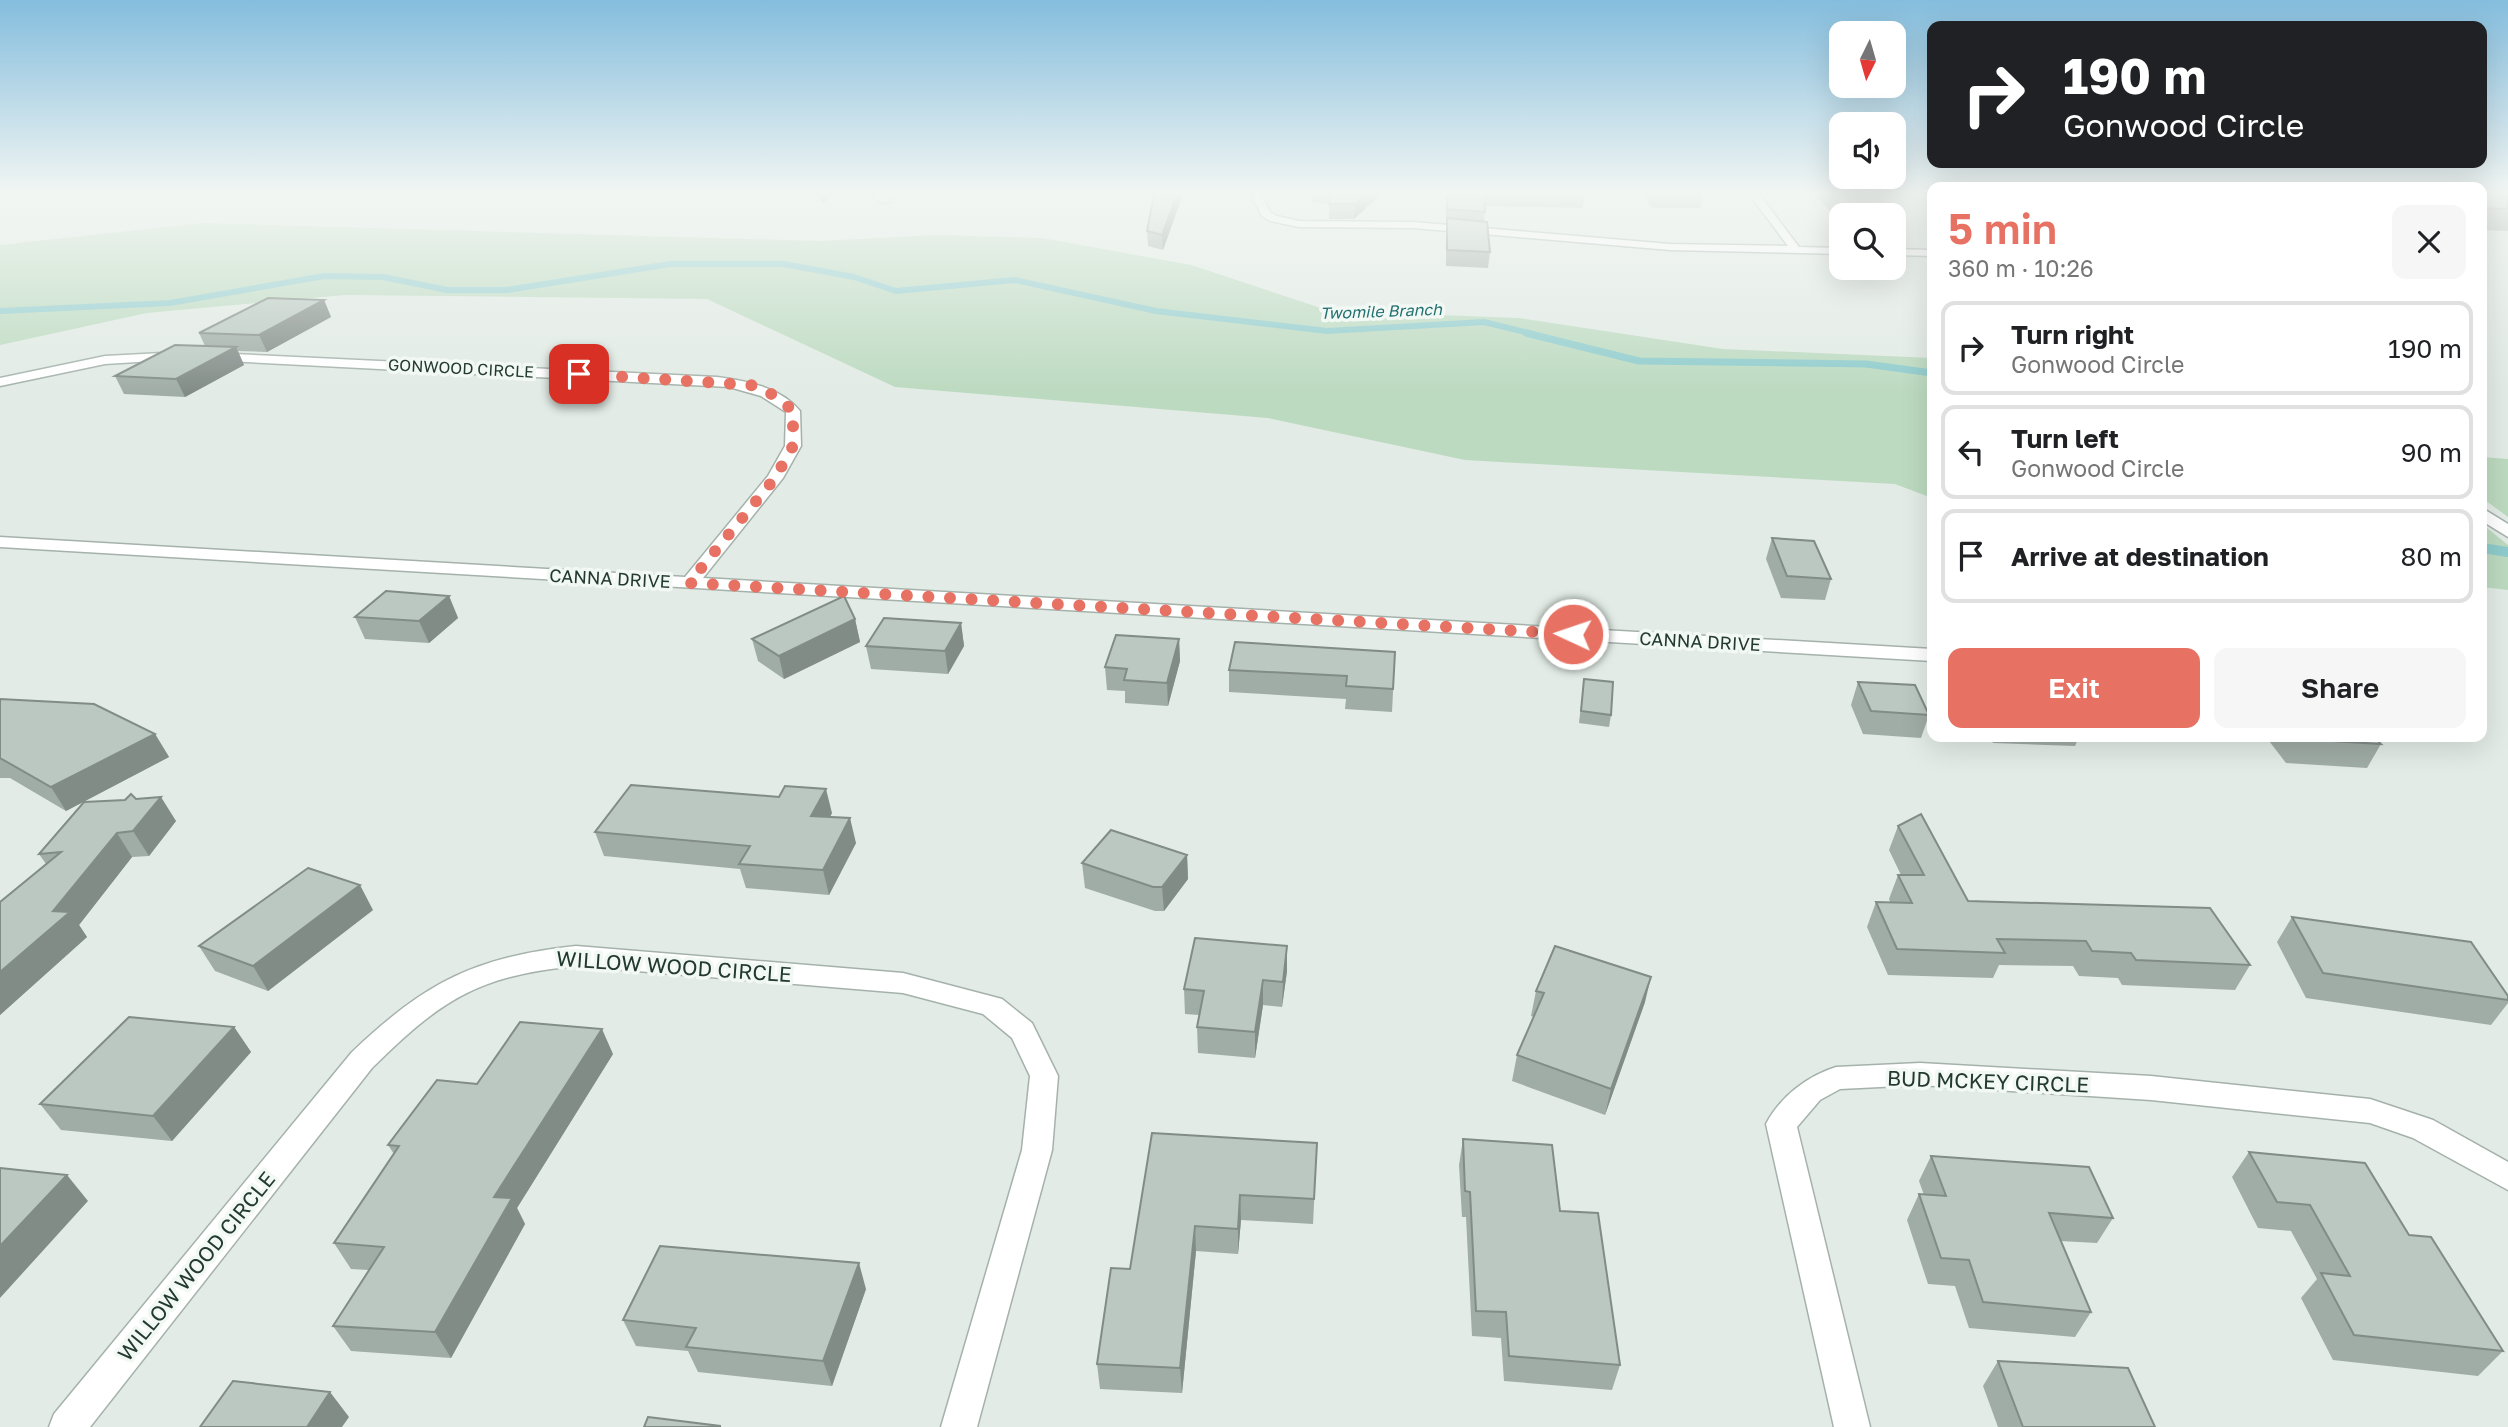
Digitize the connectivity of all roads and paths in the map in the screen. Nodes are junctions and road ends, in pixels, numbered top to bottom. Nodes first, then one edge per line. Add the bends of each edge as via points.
1 (0, 382) edge
2 (2487, 517) edge
3 (2508, 533) edge
4 (0, 542) edge
5 (689, 583) junction
6 (1927, 655) edge
7 (2508, 1177) edge
8 (67, 1427) edge
9 (959, 1427) edge
10 (1852, 1427) edge

1 - 5 street, GONWOOD CIRCLE via 105,360 169,356 751,385 776,396 793,411 793,446 767,488
2 - 3 street
4 - 5 street, CANNA DRIVE
5 - 6 street, CANNA DRIVE
7 - 10 street, BUD MCKEY CIRCLE via 2423,1129 2370,1111 2151,1088 1920,1074 1836,1077 1810,1092 1781,1125
8 - 9 street, WILLOW WOOD CIRCLE via 362,1060 401,1022 474,975 529,959 576,956 903,983 992,1006 1023,1031 1044,1076 1037,1150

